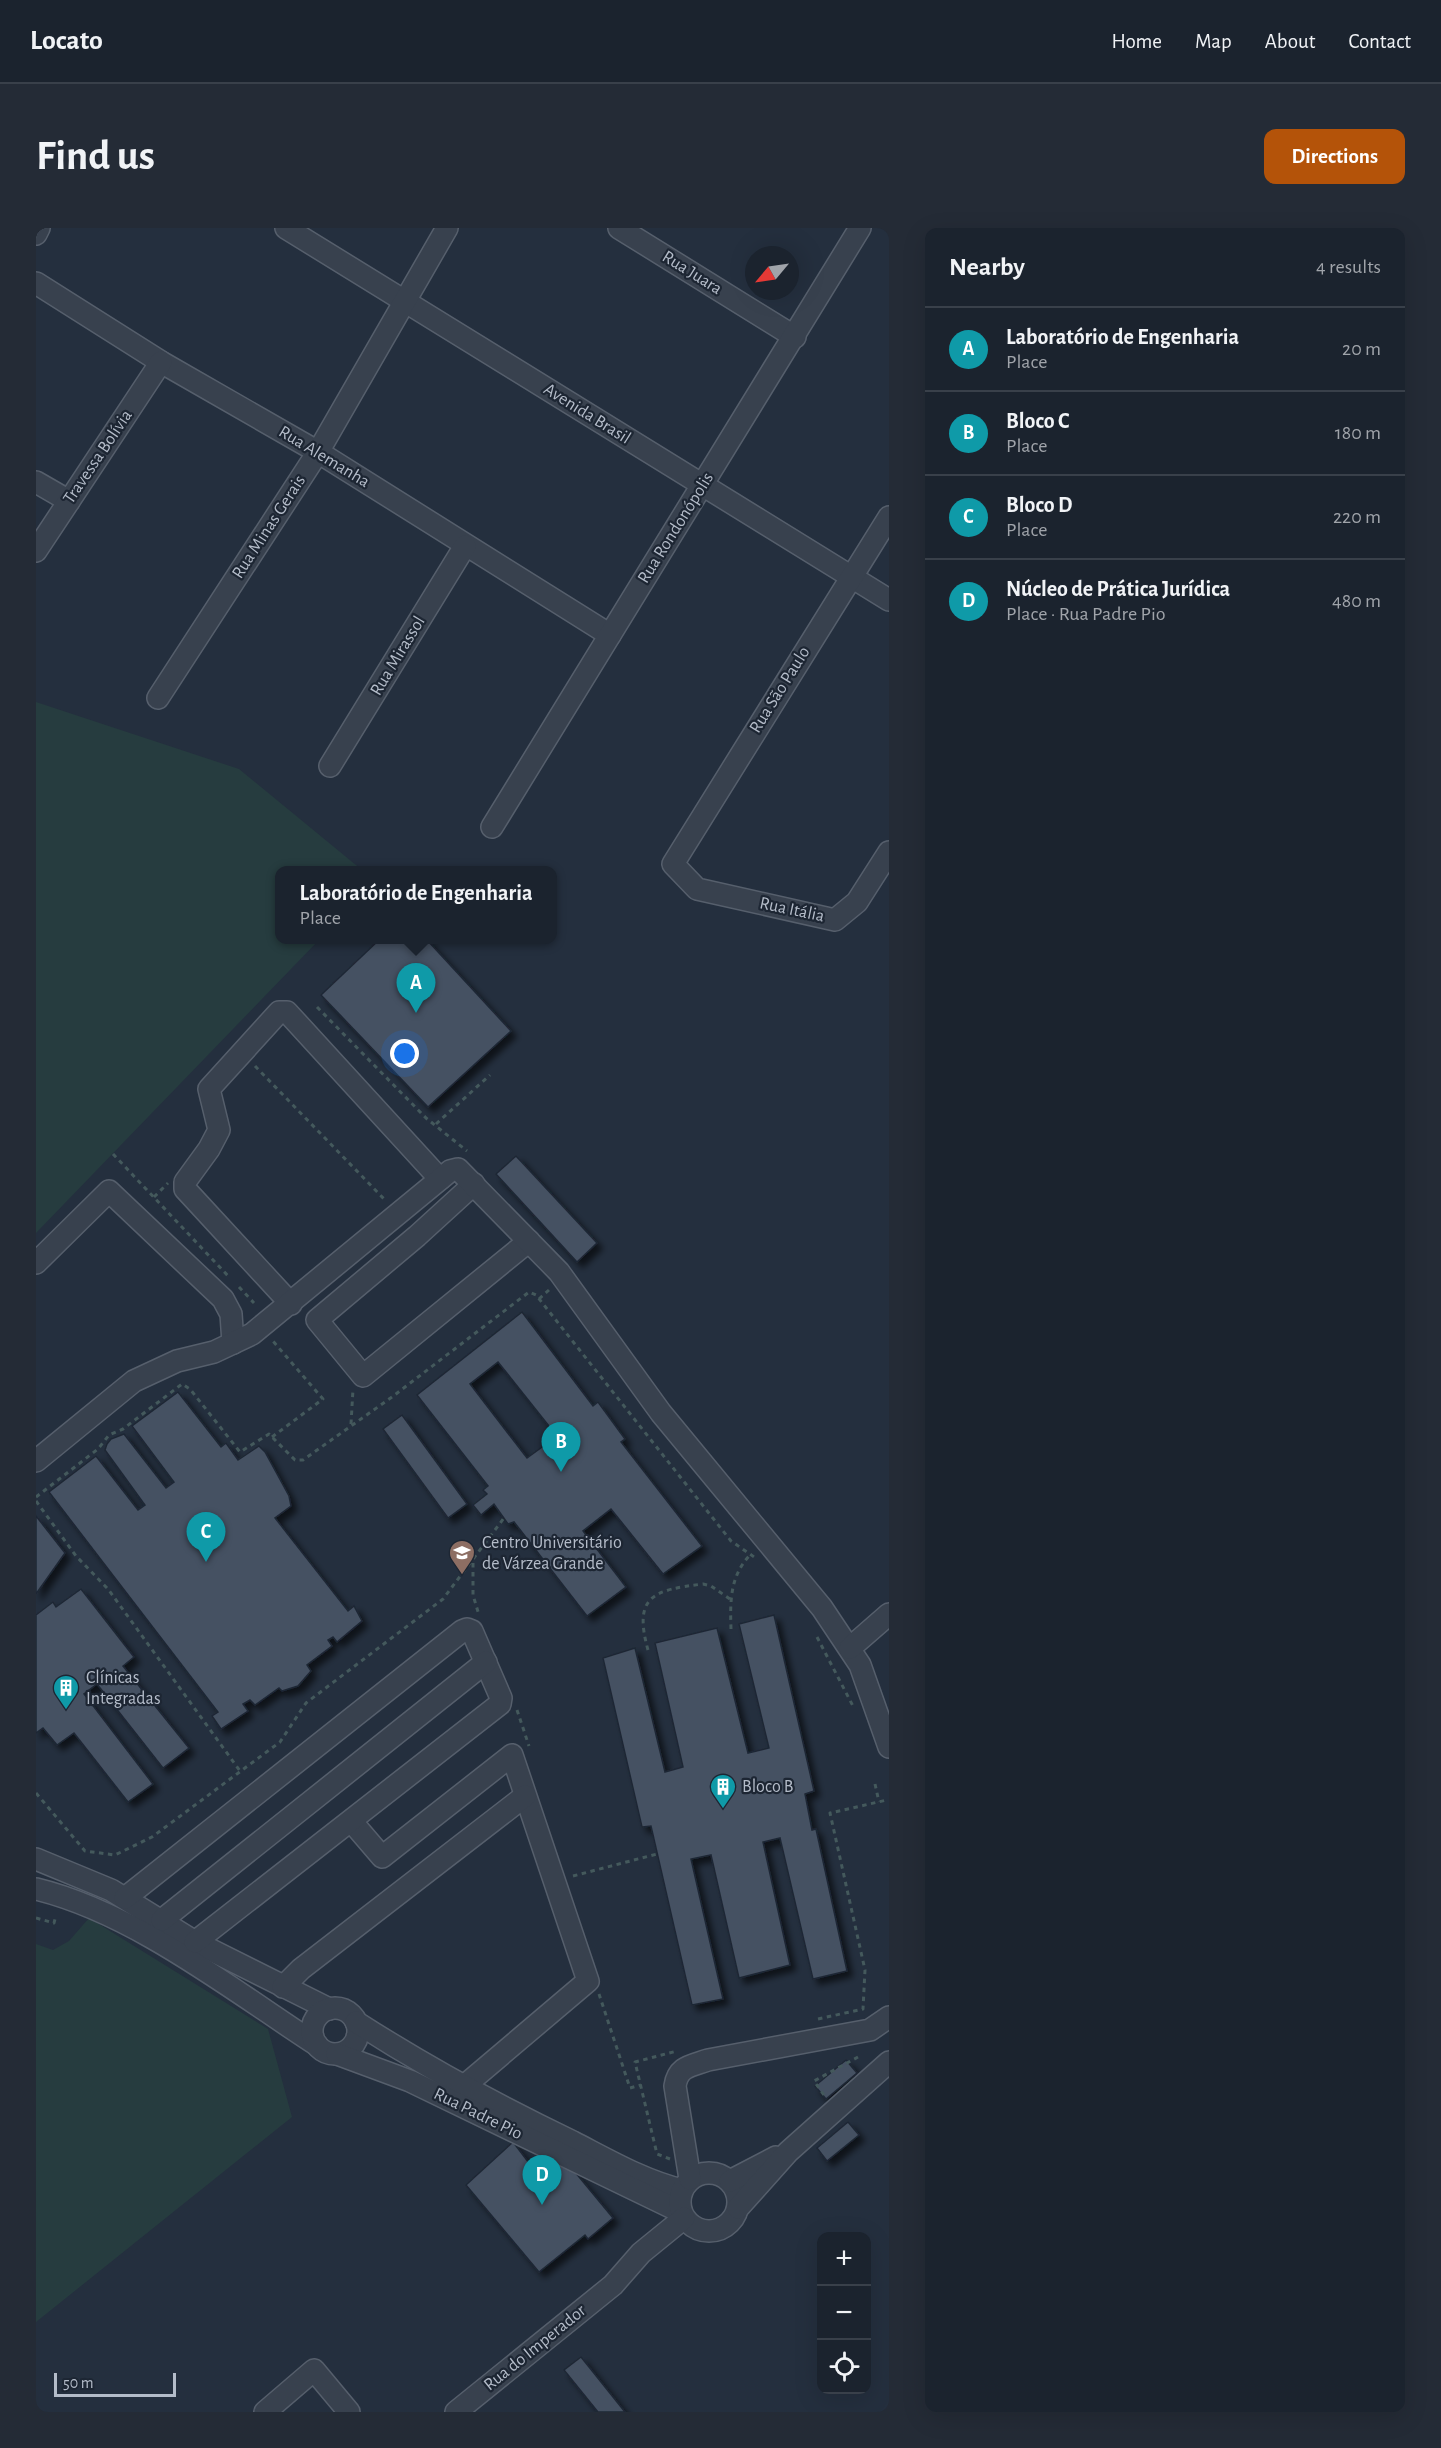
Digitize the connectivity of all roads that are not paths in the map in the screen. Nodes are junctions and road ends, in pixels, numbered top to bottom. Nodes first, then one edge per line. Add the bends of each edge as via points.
1 (39, 228) edge
2 (286, 228) edge
3 (447, 228) edge
4 (619, 228) edge
5 (860, 228) edge
6 (36, 234) edge
7 (36, 283) edge
8 (403, 301) junction
9 (795, 337) junction
10 (161, 363) junction
11 (318, 452) junction
12 (36, 482) edge
13 (703, 485) junction
14 (69, 501) junction
15 (889, 517) edge
16 (465, 546) junction
17 (36, 551) edge
18 (850, 576) junction
19 (889, 600) edge
20 (610, 634) junction
21 (158, 698) dead end
22 (330, 766) dead end
23 (492, 827) dead end
24 (889, 852) edge
25 (673, 864) joint
26 (440, 1179) junction
27 (474, 1184) junction
28 (529, 1241) junction
29 (36, 1263) edge
30 (291, 1304) junction
31 (233, 1343) junction
32 (36, 1461) edge
33 (888, 1616) edge
34 (850, 1648) junction
35 (486, 1662) junction
36 (889, 1747) edge
37 (525, 1796) junction
38 (352, 1821) junction
39 (36, 1859) edge
40 (36, 1889) edge
41 (125, 1898) junction
42 (162, 1920) junction
43 (195, 1942) junction
44 (283, 1987) junction
45 (329, 2009) junction
46 (889, 2017) edge
47 (356, 2022) junction
48 (317, 2045) junction
49 (337, 2054) junction
50 (889, 2062) edge
51 (463, 2087) junction
52 (788, 2152) junction
53 (730, 2181) junction
54 (686, 2185) junction
55 (738, 2208) junction
56 (686, 2219) junction
57 (265, 2412) edge
58 (349, 2412) edge
59 (456, 2412) edge

1 - 6 street
2 - 8 street, Avenida Brasil
3 - 8 street, Rua Minas Gerais
4 - 9 street, Rua Juara
5 - 9 street, Rua Rondonópolis
7 - 10 street, Rua Alemanha
8 - 11 street, Rua Minas Gerais
8 - 13 street, Avenida Brasil
9 - 13 street, Rua Rondonópolis
10 - 11 street, Rua Alemanha
10 - 14 street, Travessa Bolívia
11 - 16 street, Rua Alemanha
11 - 21 street, Rua Minas Gerais
12 - 14 street
13 - 18 street, Avenida Brasil
13 - 20 street, Rua Rondonópolis
14 - 17 street, Travessa Bolívia
15 - 18 street, Rua São Paulo
16 - 20 street, Rua Alemanha
16 - 22 street, Rua Mirassol
18 - 19 street, Avenida Brasil
18 - 25 street, Rua São Paulo
20 - 23 street, Rua Rondonópolis
24 - 25 street, Rua Itália via 857,902 835,920 698,889
26 - 27 street via 458,1169
26 - 30 street
26 - 30 street via 285,1010 279,1012 209,1089 219,1130 187,1176 185,1189
27 - 28 street
27 - 28 street via 317,1320 363,1376
28 - 34 street via 563,1277 661,1413 822,1608
29 - 31 street via 109,1191 223,1299 231,1314
30 - 31 street via 252,1334
31 - 32 street via 177,1361 134,1381
33 - 34 street
34 - 36 street via 870,1688
35 - 38 street via 500,1704
35 - 41 street via 472,1631 462,1631
35 - 42 street
37 - 38 street via 512,1755 382,1857
37 - 44 street
37 - 51 street via 588,1981
38 - 43 street
39 - 41 street via 60,1866
40 - 48 street via 112,1916 271,2012
41 - 42 street
42 - 43 street
43 - 44 street
44 - 45 street
45 - 47 street via 345,2010
45 - 48 street via 314,2024
46 - 54 street via 870,2030 683,2068 675,2086
47 - 49 street via 355,2043
47 - 51 street, Rua Padre Pio
48 - 49 street
49 - 56 street, Rua Padre Pio via 410,2081
50 - 52 street
51 - 54 street, Rua Padre Pio via 623,2168
52 - 53 street
52 - 55 street
53 - 54 street via 708,2172
53 - 55 street
54 - 56 street via 679,2201
55 - 56 street via 735,2217 721,2230 702,2231
56 - 59 street, Rua do Imperador via 649,2265 613,2285
57 - 58 street via 314,2370

